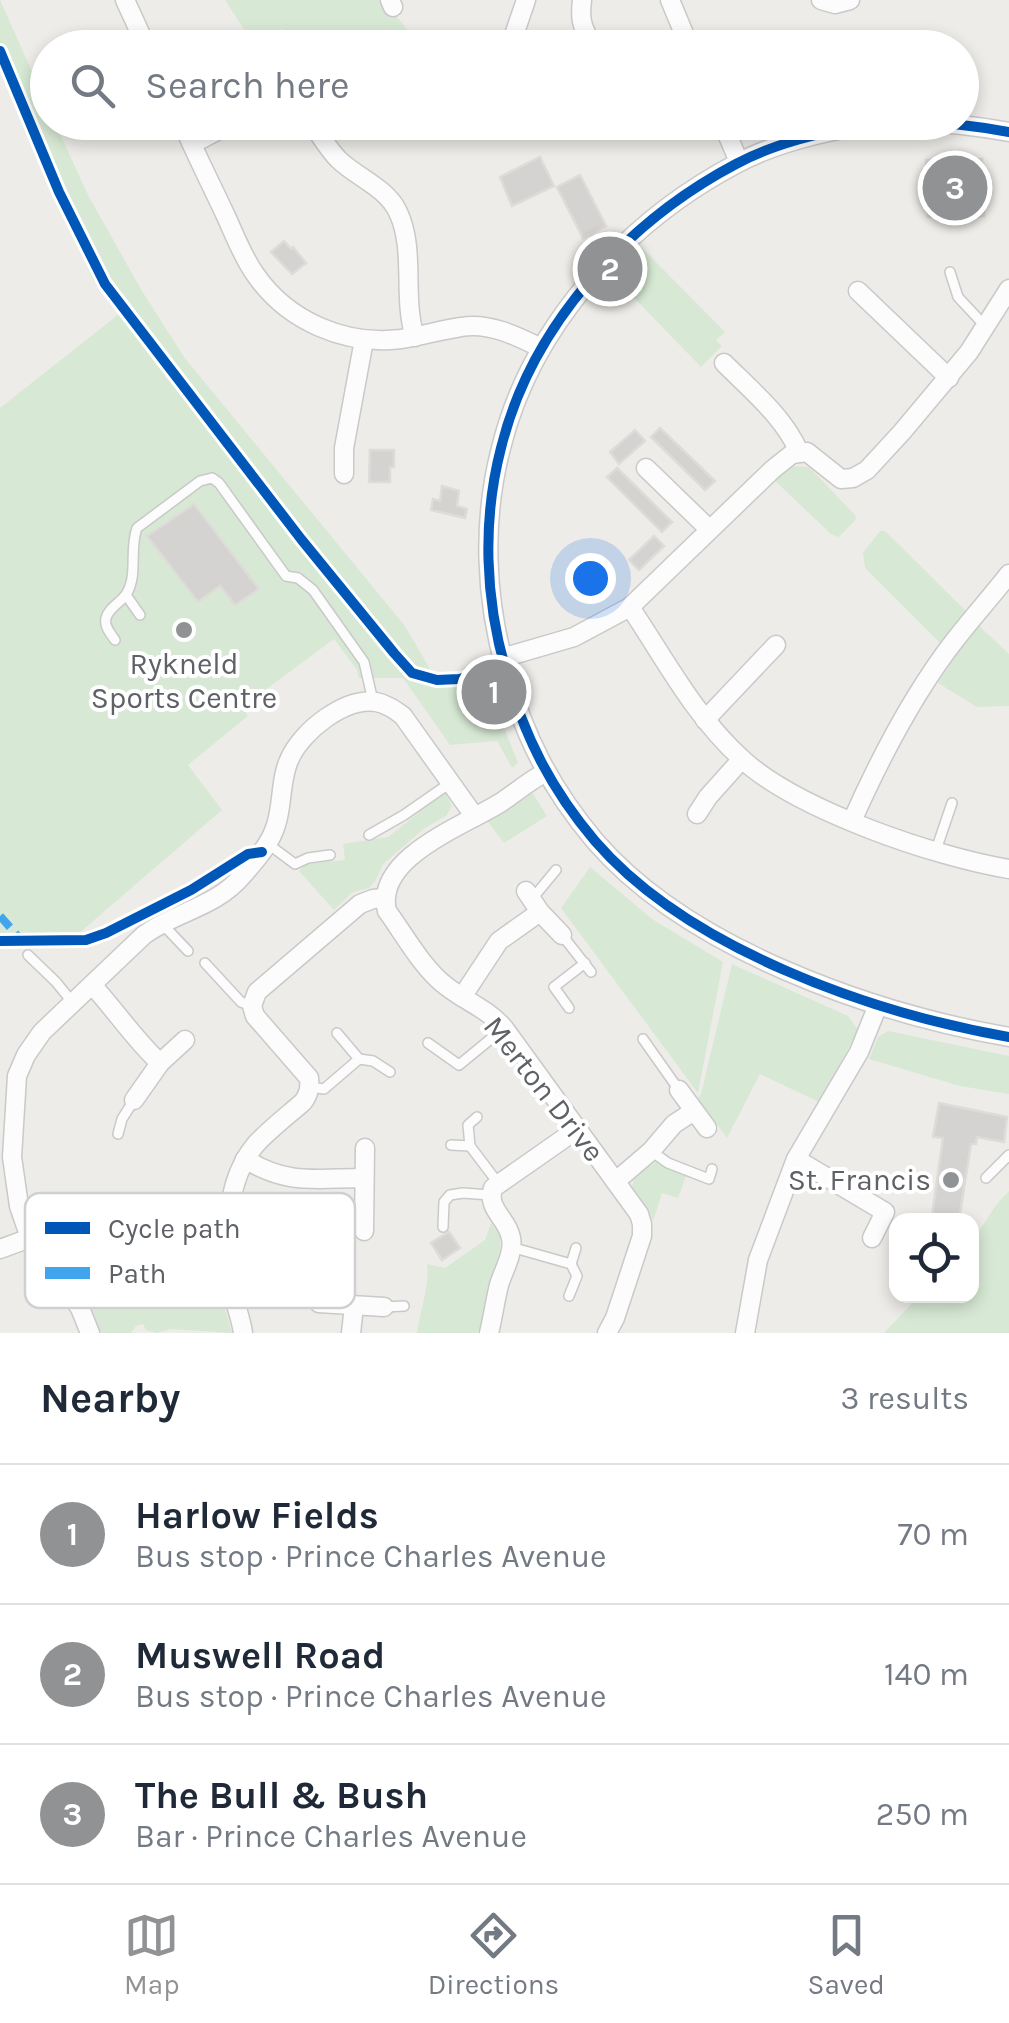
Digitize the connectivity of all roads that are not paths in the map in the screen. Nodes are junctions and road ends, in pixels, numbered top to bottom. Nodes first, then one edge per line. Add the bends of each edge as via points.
1 (125, 0) edge
2 (526, 0) edge
3 (582, 0) edge
4 (670, 0) edge
5 (821, 0) edge
6 (850, 0) edge
7 (139, 30) edge
8 (516, 30) edge
9 (583, 30) edge
10 (682, 30) edge
11 (979, 127) edge
12 (1009, 132) edge
13 (190, 140) edge
14 (200, 140) edge
15 (324, 140) edge
16 (730, 140) edge
17 (801, 140) edge
18 (192, 144) junction
19 (739, 162) junction
20 (950, 272) dead end
21 (1009, 289) edge
22 (858, 292) dead end
23 (986, 327) junction
24 (416, 336) junction
25 (364, 340) junction
26 (541, 348) junction
27 (724, 363) dead end
28 (949, 378) junction
29 (800, 452) junction
30 (646, 468) dead end
31 (344, 474) dead end
32 (709, 529) junction
33 (1009, 574) edge
34 (126, 595) junction
35 (630, 606) junction
36 (140, 614) dead end
37 (115, 640) dead end
38 (776, 645) dead end
39 (502, 658) junction
40 (374, 701) junction
41 (705, 720) junction
42 (742, 759) junction
43 (546, 772) junction
44 (450, 783) junction
45 (952, 802) dead end
46 (697, 814) dead end
47 (475, 818) junction
48 (852, 820) junction
49 (370, 834) dead end
50 (268, 844) junction
51 (936, 850) junction
52 (330, 855) dead end
53 (1009, 869) edge
54 (556, 870) dead end
55 (384, 898) junction
56 (533, 900) junction
57 (164, 921) junction
58 (562, 935) joint
59 (188, 951) dead end
60 (28, 955) dead end
61 (204, 963) dead end
62 (93, 986) junction
63 (462, 997) junction
64 (73, 1003) junction
65 (878, 1005) junction
66 (252, 1006) junction
67 (569, 1008) dead end
68 (504, 1028) junction
69 (337, 1033) dead end
70 (1009, 1036) edge
71 (643, 1039) dead end
72 (184, 1040) dead end
73 (428, 1044) dead end
74 (359, 1059) junction
75 (160, 1064) junction
76 (390, 1072) dead end
77 (8, 1074) edge
78 (310, 1087) junction
79 (679, 1090) joint
80 (134, 1100) joint
81 (694, 1110) junction
82 (477, 1116) dead end
83 (707, 1128) dead end
84 (576, 1130) junction
85 (118, 1134) dead end
86 (451, 1145) dead end
87 (470, 1146) junction
88 (366, 1148) dead end
89 (652, 1151) junction
90 (1009, 1155) edge
91 (245, 1159) junction
92 (796, 1159) junction
93 (712, 1170) dead end
94 (364, 1178) junction
95 (986, 1178) dead end
96 (616, 1181) junction
97 (494, 1189) junction
98 (233, 1193) edge
99 (25, 1220) edge
100 (443, 1227) dead end
101 (364, 1231) dead end
102 (872, 1238) dead end
103 (25, 1244) edge
104 (511, 1247) junction
105 (576, 1248) dead end
106 (0, 1249) edge
107 (571, 1264) junction
108 (570, 1296) dead end
109 (355, 1306) edge
110 (404, 1306) dead end
111 (80, 1308) edge
112 (236, 1308) edge
113 (354, 1308) edge
114 (384, 1308) joint
115 (90, 1333) edge
116 (243, 1333) edge
117 (352, 1333) edge
118 (489, 1333) edge
119 (606, 1333) edge
120 (745, 1333) edge

1 - 7 street
2 - 8 street
3 - 9 street
4 - 10 street
5 - 6 street
11 - 12 street
13 - 18 street
14 - 18 street
15 - 24 street via 397,209
16 - 19 street
17 - 19 street
18 - 25 street via 264,286 317,326
19 - 26 street via 633,236
20 - 23 lane via 958,298
21 - 23 street
22 - 28 street
23 - 28 street
24 - 25 street
24 - 26 street via 475,326
25 - 31 street
26 - 39 street via 508,427 495,481 489,582
27 - 29 street via 783,424
28 - 29 street via 860,475 838,478
29 - 32 street
30 - 32 street
32 - 35 street
33 - 48 street via 911,707
34 - 36 lane
34 - 37 lane via 107,615
34 - 40 lane via 137,528 212,478 286,576 313,590 364,662
35 - 39 street via 574,637
35 - 41 street
38 - 41 street
39 - 43 street
40 - 44 street via 404,716
40 - 50 street via 333,714 298,744
41 - 42 street
42 - 46 street
42 - 48 street via 764,777
43 - 47 street
43 - 65 street via 597,844 662,902 730,943
44 - 47 street
44 - 49 lane
45 - 51 lane
47 - 55 street via 419,850 395,872
48 - 51 street
50 - 52 lane via 294,864
50 - 57 street via 221,896
51 - 53 street
54 - 56 lane
55 - 63 street, Merton Drive via 436,978
55 - 66 street via 360,904 257,992
56 - 58 street
56 - 63 street
57 - 59 lane
57 - 62 street
58 - 67 lane via 588,967 554,986
60 - 64 lane
61 - 66 lane
62 - 64 street
62 - 75 street
63 - 68 street, Merton Drive
64 - 77 street
65 - 70 street
65 - 92 street via 859,1052
66 - 78 street
68 - 73 lane via 459,1066
68 - 84 street, Merton Drive
69 - 74 lane
71 - 79 lane
72 - 75 street
74 - 76 lane
74 - 78 lane via 324,1089
75 - 80 street
77 - 99 street via 12,1157
78 - 91 street
79 - 81 street
80 - 85 lane
81 - 83 street
81 - 89 street
82 - 87 lane via 468,1125
84 - 96 street, Merton Drive
84 - 97 street
86 - 87 lane
87 - 97 lane
88 - 94 street
89 - 93 lane via 709,1178
89 - 96 street
90 - 95 lane
91 - 94 street via 282,1177
91 - 98 street
92 - 102 street via 885,1212
92 - 120 street via 756,1268
94 - 101 street
96 - 119 street, Merton Drive via 639,1214 642,1236
97 - 100 lane via 450,1194
97 - 104 street via 491,1203
103 - 106 street
104 - 107 lane
104 - 118 street
105 - 107 lane
107 - 108 lane via 577,1276
109 - 114 street
110 - 114 lane
111 - 115 street
112 - 116 street
113 - 117 street

